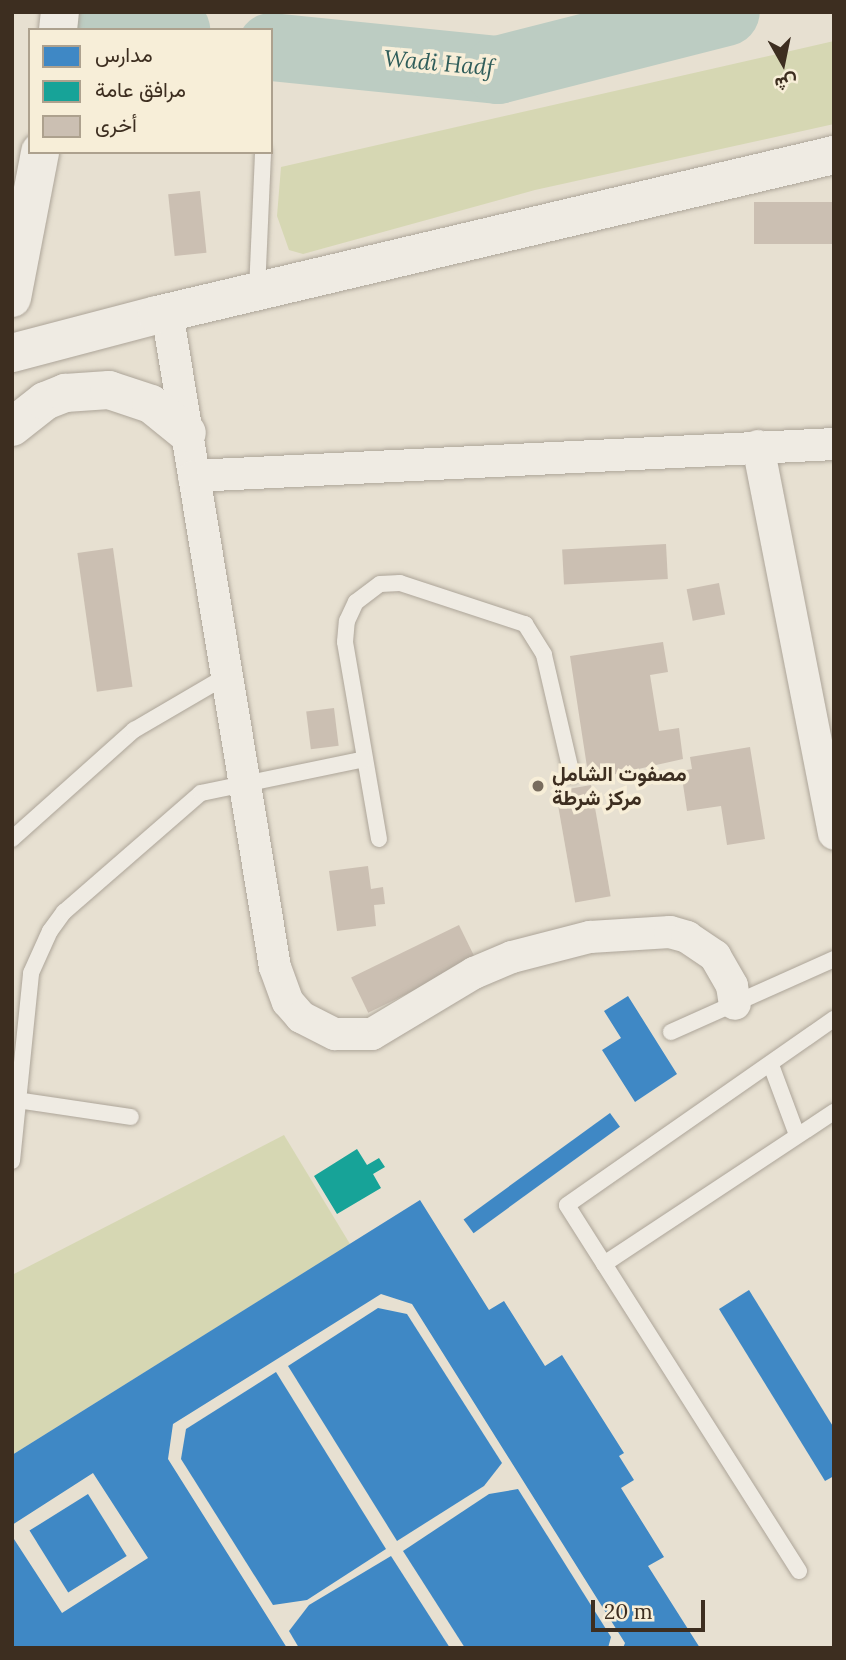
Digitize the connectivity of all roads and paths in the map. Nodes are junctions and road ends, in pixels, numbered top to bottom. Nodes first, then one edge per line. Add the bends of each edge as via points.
1 (40, 154) edge
2 (263, 154) edge
3 (834, 155) edge
4 (257, 291) junction
5 (12, 298) edge
6 (167, 312) junction
7 (12, 353) edge
8 (12, 428) edge
9 (187, 433) junction
10 (834, 444) edge
11 (758, 446) junction
12 (194, 476) junction
13 (228, 675) junction
14 (365, 759) junction
15 (572, 775) dead end
16 (245, 784) junction
17 (834, 834) edge
18 (12, 839) edge
19 (379, 839) dead end
20 (834, 959) edge
21 (735, 1004) junction
22 (834, 1019) edge
23 (671, 1032) dead end
24 (771, 1065) junction
25 (17, 1100) junction
26 (834, 1112) edge
27 (131, 1117) dead end
28 (797, 1135) junction
29 (12, 1161) edge
30 (604, 1264) junction
31 (799, 1571) dead end

1 - 5 street
2 - 4 lane
3 - 4 street
4 - 6 street
6 - 7 street
6 - 9 street
8 - 9 street via 45,401 65,393 109,390 151,404
9 - 12 street
10 - 11 street
11 - 12 street
11 - 17 street
12 - 13 street
13 - 16 street
13 - 18 lane via 134,730
14 - 15 lane via 345,632 362,594 390,582 525,624 544,654
14 - 16 lane
14 - 19 lane
16 - 21 street via 279,985 301,1017 317,1027 335,1034 373,1034 463,979 512,957 563,942 630,932 670,932 702,945 726,971
16 - 25 lane via 201,793 185,804 81,896 50,930 26,996
20 - 21 lane
21 - 23 lane
22 - 24 lane
24 - 28 lane
24 - 30 lane via 567,1205
25 - 27 lane
25 - 29 lane
26 - 28 lane
28 - 30 lane
30 - 31 lane

